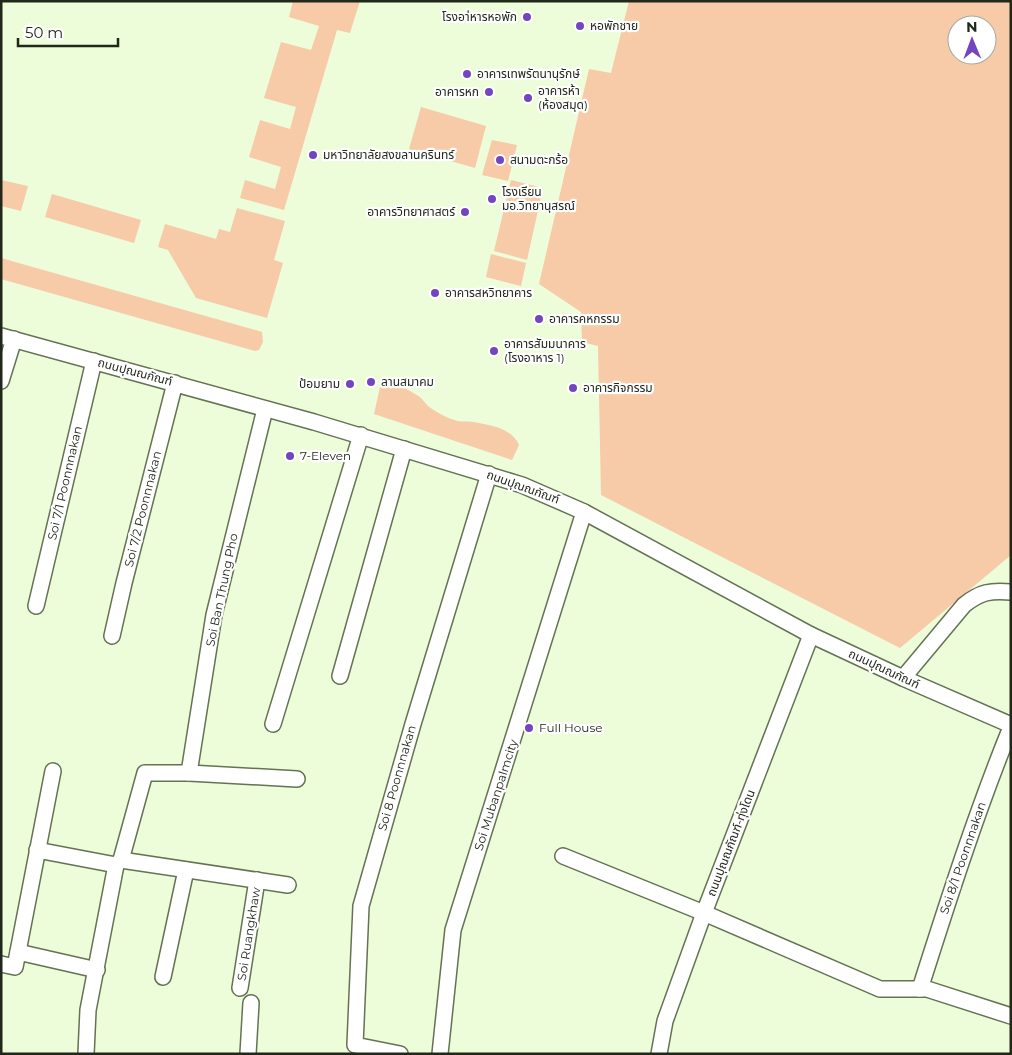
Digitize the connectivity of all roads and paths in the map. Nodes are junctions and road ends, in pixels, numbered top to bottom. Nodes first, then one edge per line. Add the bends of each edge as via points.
1 (8, 338) edge
2 (94, 361) junction
3 (1, 380) edge
4 (175, 383) junction
5 (265, 408) junction
6 (361, 435) junction
7 (404, 449) junction
8 (489, 474) junction
9 (584, 512) junction
10 (1011, 592) edge
11 (36, 606) dead end
12 (811, 635) junction
13 (112, 636) dead end
14 (340, 676) dead end
15 (903, 678) junction
16 (273, 724) dead end
17 (1011, 726) edge
18 (53, 771) dead end
19 (190, 773) junction
20 (297, 779) dead end
21 (37, 850) junction
22 (563, 856) dead end
23 (119, 862) junction
24 (186, 870) junction
25 (257, 880) junction
26 (288, 885) dead end
27 (704, 913) junction
28 (18, 952) junction
29 (1, 964) edge
30 (97, 970) junction
31 (163, 977) dead end
32 (240, 988) dead end
33 (920, 989) junction
34 (251, 1002) dead end
35 (1011, 1016) edge
36 (363, 1049) edge
37 (86, 1054) edge
38 (248, 1054) edge
39 (400, 1054) edge
40 (440, 1054) edge
41 (659, 1054) edge

1 - 2 street, ถนนปุณณกัณฑ์
1 - 3 street
2 - 4 street, ถนนปุณณกัณฑ์
2 - 11 street, Soi 7/1 Poonnnakan
4 - 5 street, ถนนปุณณกัณฑ์
4 - 13 street, Soi 7/2 Poonnnakan
5 - 6 street, ถนนปุณณกัณฑ์
5 - 19 street, Soi Ban Thung Pho via 214,615
6 - 7 street, ถนนปุณณกัณฑ์
6 - 16 street
7 - 8 street, ถนนปุณณกัณฑ์
7 - 14 street
8 - 9 street, ถนนปุณณกัณฑ์
8 - 36 street, Soi 8 Poonnnakan via 361,906
9 - 12 street, ถนนปุณณกัณฑ์
9 - 40 street, Soi Mubanpalmcity via 453,930
10 - 15 street via 976,595
12 - 15 street, ถนนปุณณกัณฑ์
12 - 27 street, ถนนปุณณกัณฑ์-ทุ่งโดน
15 - 17 street, ถนนปุณณกัณฑ์
17 - 33 street, Soi 8/1 Poonnnakan via 962,855
18 - 21 street
19 - 20 street
19 - 23 street via 145,773
21 - 23 street
21 - 28 street
22 - 27 street
23 - 24 street
23 - 30 street
24 - 25 street
24 - 31 street
25 - 26 street
25 - 32 street, Soi Ruangkhaw
27 - 33 street via 880,989
27 - 41 street, ถนนปุณณกัณฑ์-ทุ่งโดน via 665,1021
28 - 29 street via 15,967
28 - 30 street
30 - 37 street via 88,1010
33 - 35 street
34 - 38 street
36 - 39 street, Soi 8 Poonnnakan

